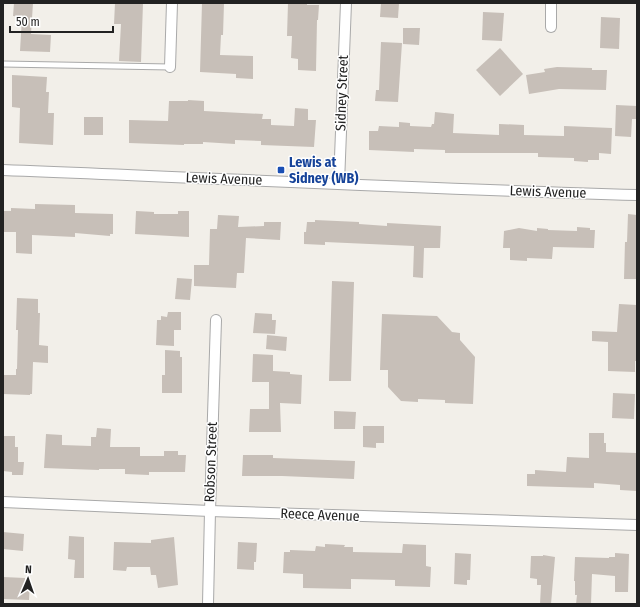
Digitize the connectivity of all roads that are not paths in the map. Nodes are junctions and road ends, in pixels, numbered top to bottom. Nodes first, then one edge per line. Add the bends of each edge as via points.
1 (172, 3) edge
2 (346, 3) edge
3 (551, 3) edge
4 (551, 27) dead end
5 (3, 64) edge
6 (170, 67) joint
7 (3, 170) edge
8 (339, 183) junction
9 (637, 195) edge
10 (216, 320) dead end
11 (3, 502) edge
12 (210, 511) junction
13 (637, 525) edge
14 (208, 604) edge

1 - 6 street
2 - 8 street, Sidney Street
3 - 4 street
5 - 6 lane
7 - 8 street, Lewis Avenue
8 - 9 street, Lewis Avenue
10 - 12 street, Robson Street
11 - 12 street, Reece Avenue
12 - 13 street, Reece Avenue
12 - 14 street, Robson Street

